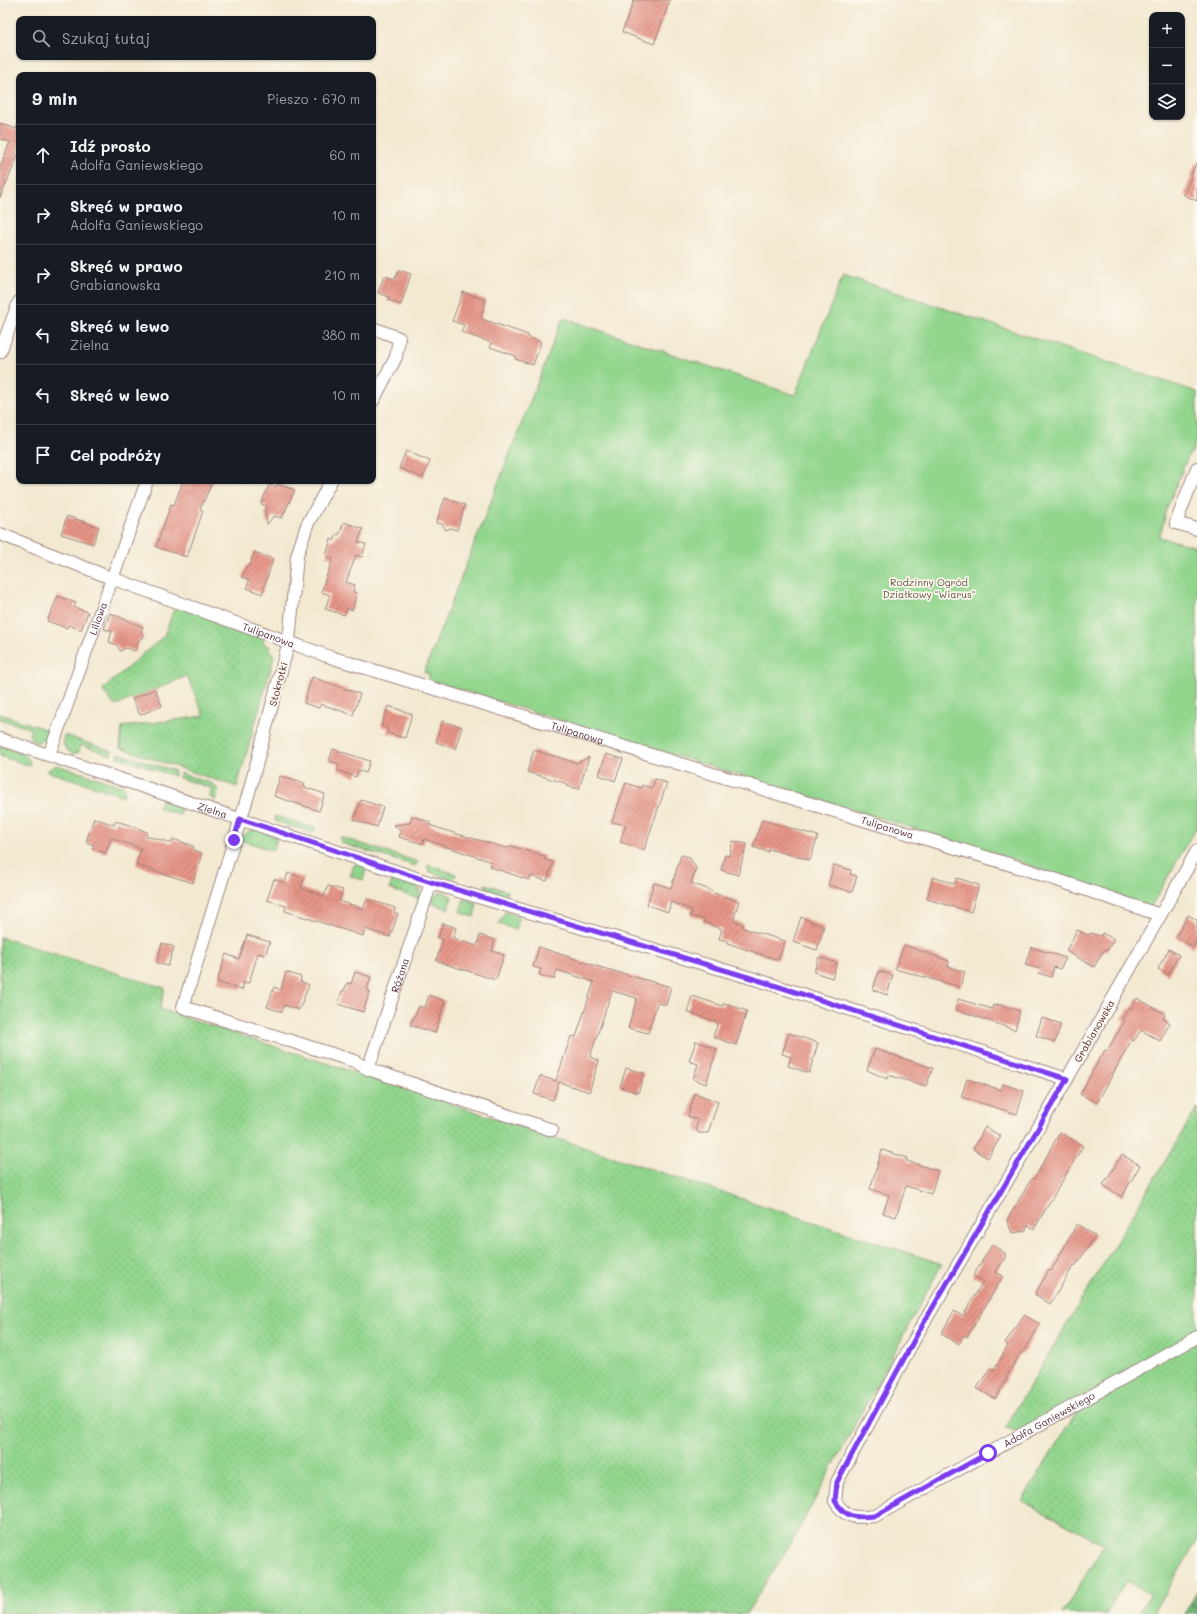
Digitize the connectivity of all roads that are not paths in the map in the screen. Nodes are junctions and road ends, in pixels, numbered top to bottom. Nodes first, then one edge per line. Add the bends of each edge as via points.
1 (16, 310) edge
2 (376, 329) edge
3 (0, 352) edge
4 (376, 395) edge
5 (1197, 468) edge
6 (145, 484) edge
7 (329, 484) edge
8 (1197, 529) edge
9 (0, 534) edge
10 (111, 578) junction
11 (289, 641) junction
12 (0, 739) edge
13 (49, 755) junction
14 (240, 819) junction
15 (1197, 851) edge
16 (431, 882) junction
17 (1160, 915) junction
18 (368, 1069) junction
19 (1067, 1079) junction
20 (552, 1130) dead end
21 (1197, 1337) edge
22 (837, 1482) joint

1 - 3 street
2 - 4 street via 398,338 396,357
5 - 8 street via 1176,523
6 - 10 street, Liliowa
7 - 11 street, Stokrotki via 307,525 297,556
9 - 10 street, Tulipanowa
10 - 11 street, Tulipanowa
10 - 13 street, Liliowa
11 - 14 street, Stokrotki
11 - 17 street, Tulipanowa via 338,659 1031,871
12 - 13 street, Zielna
13 - 14 street, Zielna
14 - 16 street, Zielna
14 - 18 street, Stokrotki via 183,1007 354,1061
15 - 17 street, Grabianowska
16 - 18 street, Różana
16 - 19 street, Zielna via 761,981
17 - 19 street, Grabianowska
18 - 20 street
19 - 22 street, Grabianowska via 919,1331
21 - 22 street, Adolfa Ganiewskiego via 875,1516 856,1518 842,1511 835,1501

